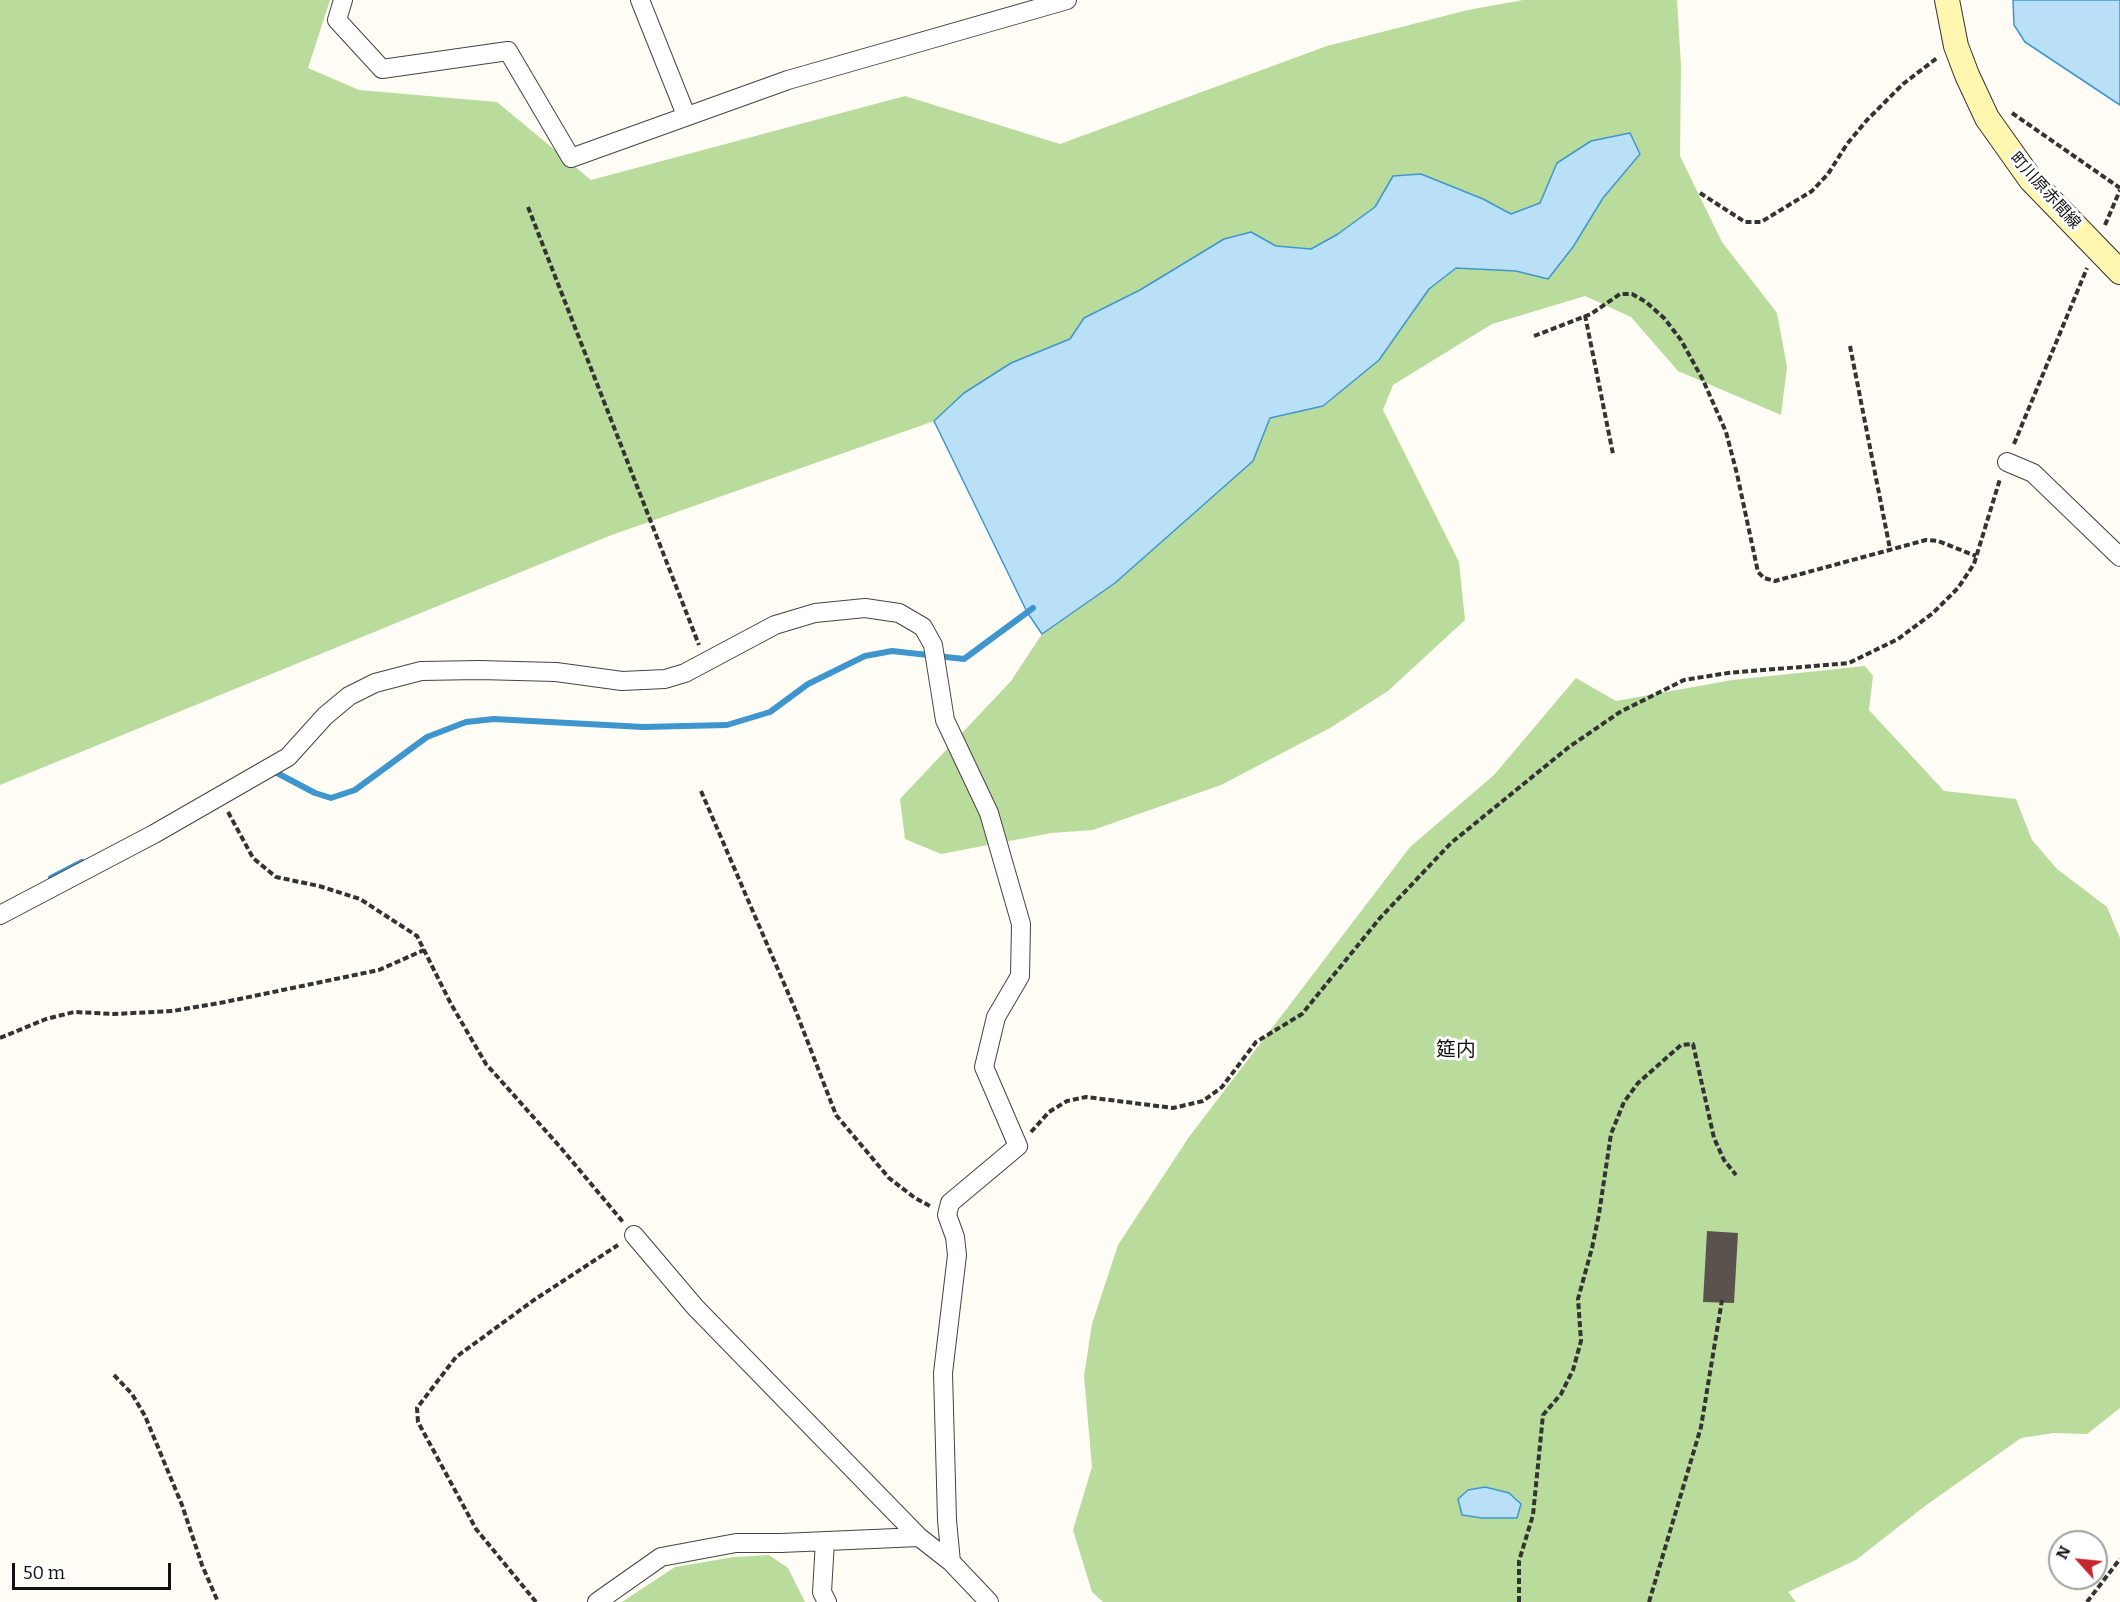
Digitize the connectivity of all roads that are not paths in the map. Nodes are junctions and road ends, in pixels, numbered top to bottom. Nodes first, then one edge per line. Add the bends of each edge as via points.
1 (344, 0) edge
2 (640, 0) edge
3 (1067, 0) edge
4 (1947, 0) edge
5 (686, 115) junction
6 (2120, 272) edge
7 (2007, 462) road end
8 (2120, 557) edge
9 (0, 915) edge
10 (634, 1235) road end
11 (919, 1537) junction
12 (825, 1541) junction
13 (951, 1562) junction
14 (597, 1602) edge
15 (827, 1602) edge
16 (989, 1602) edge

1 - 5 street via 337,20 382,69 508,51 571,158
2 - 5 street
3 - 5 street via 788,80
4 - 6 main road, 町川原赤間線 via 1956,46 1978,100 2005,145 2031,180
7 - 8 street via 2033,473
9 - 13 street via 220,798 288,757 325,716 349,696 375,683 421,671 479,670 556,672 622,681 664,679 685,673 775,625 815,613 865,608 899,613 923,627 933,645 945,720 989,813 1021,924 1020,976 996,1017 984,1067 1018,1146 950,1203 946,1215 957,1255 943,1373 946,1520
10 - 11 street via 695,1307
11 - 12 street
11 - 13 street
12 - 14 street via 736,1542 661,1557
12 - 15 street via 822,1592
13 - 16 street

